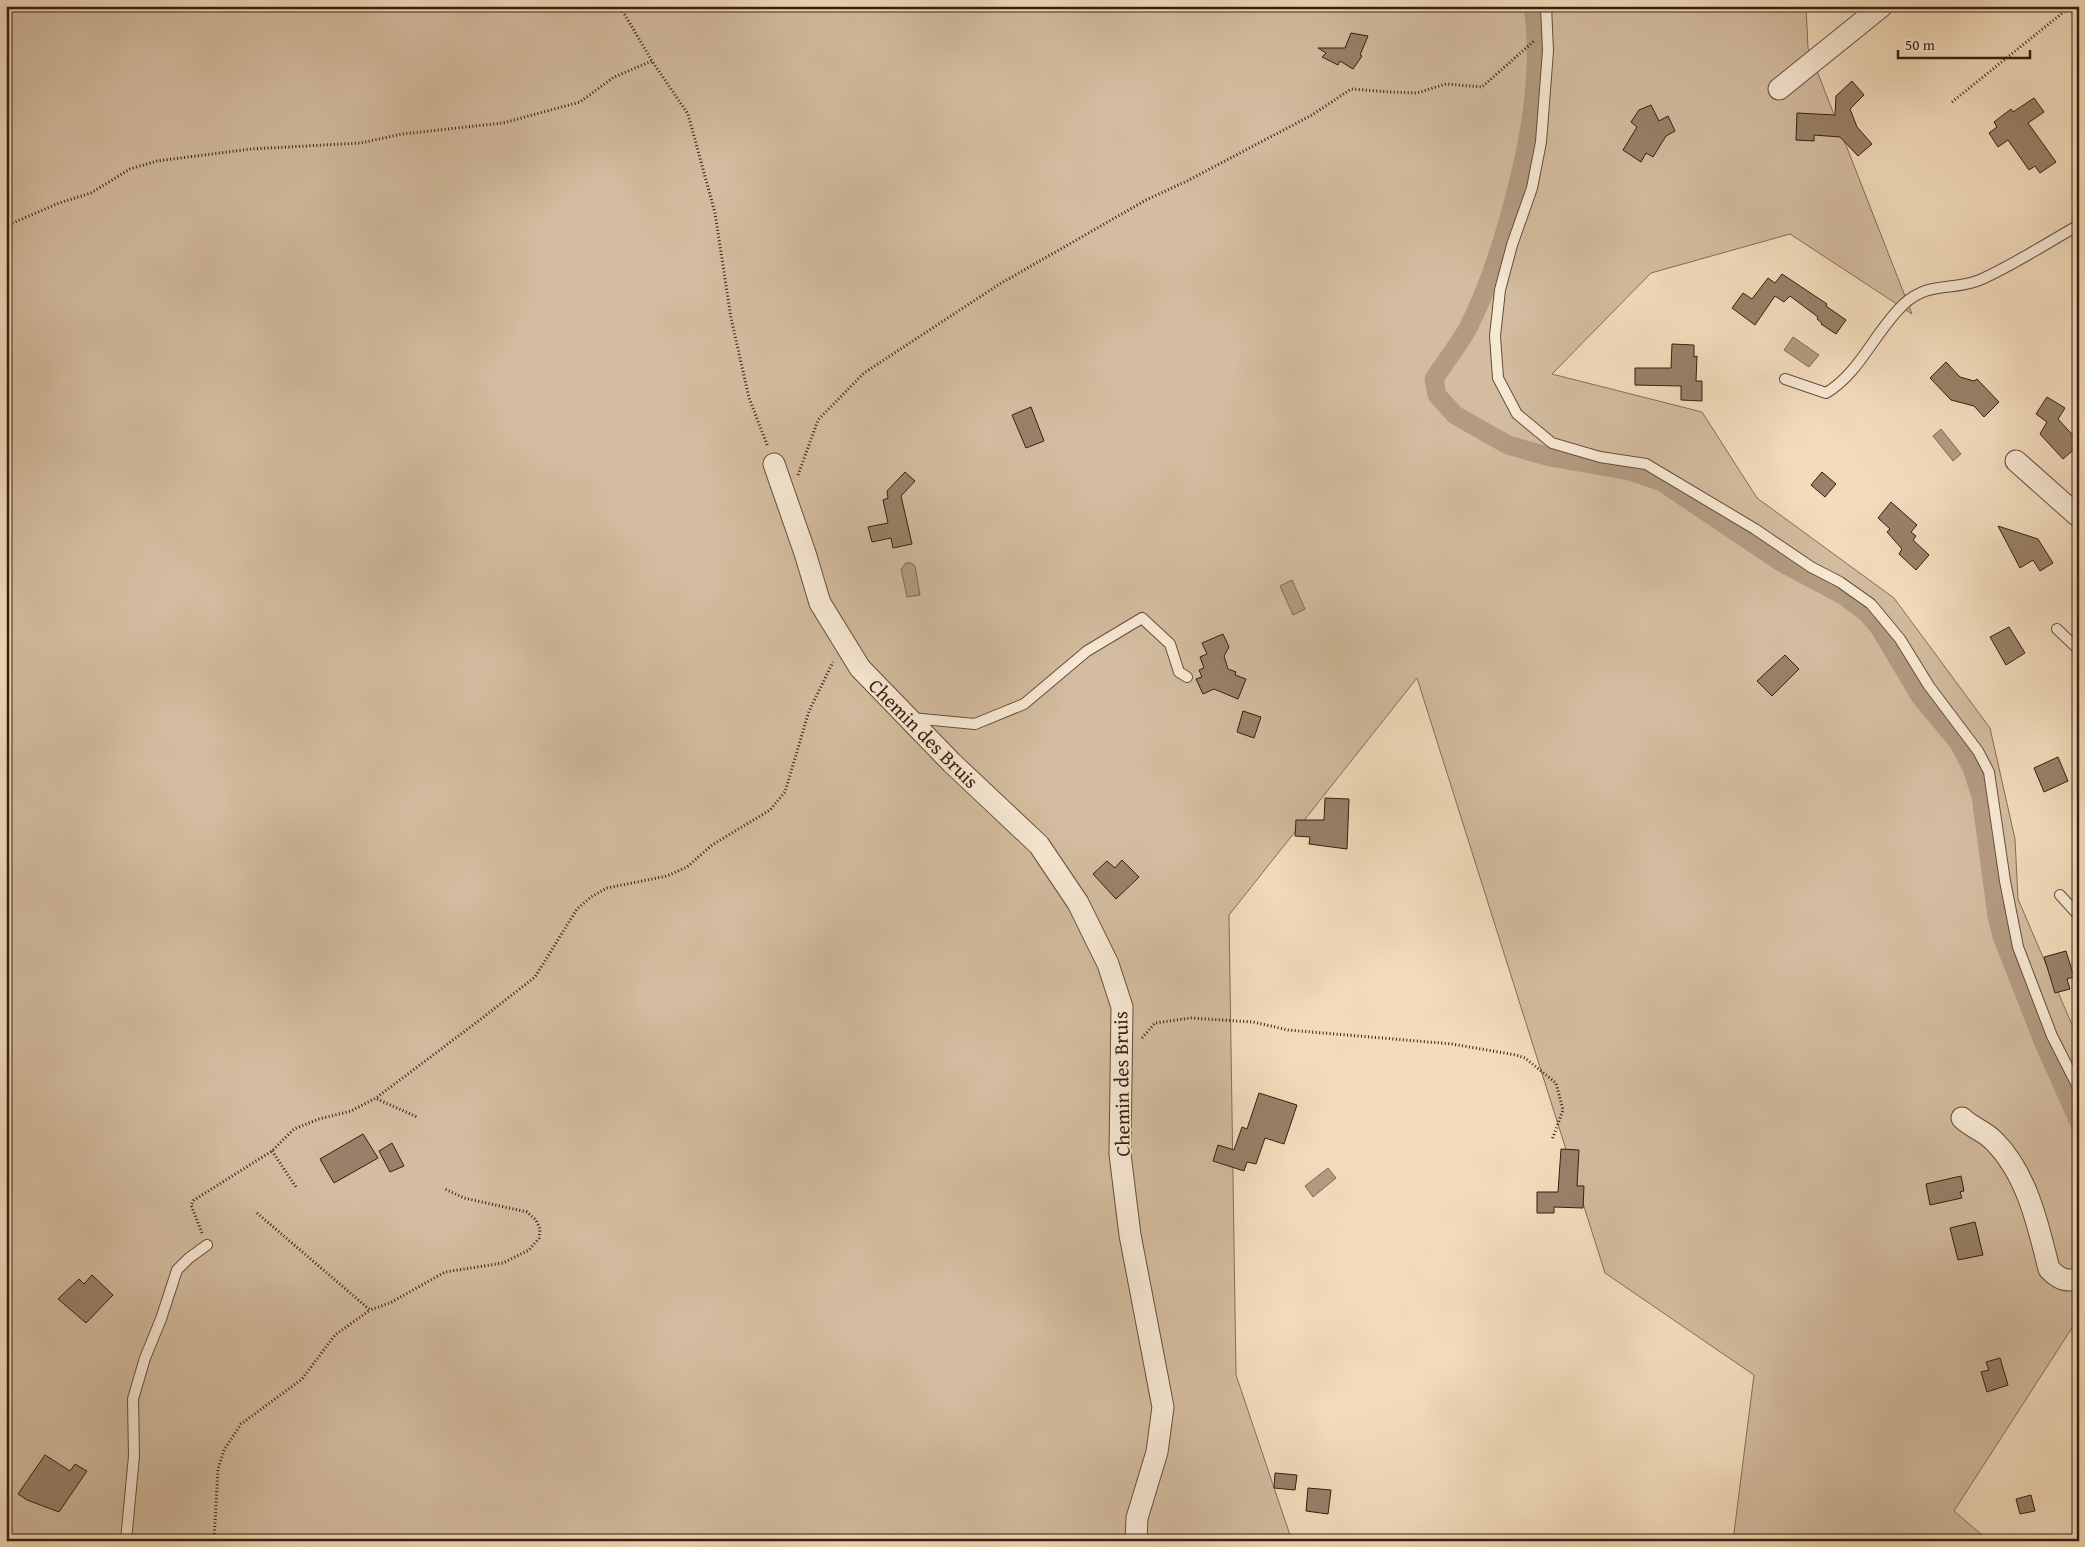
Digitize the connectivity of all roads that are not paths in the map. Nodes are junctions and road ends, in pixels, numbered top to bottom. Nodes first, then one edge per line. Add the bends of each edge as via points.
1 (1546, 6) edge
2 (1882, 6) edge
3 (1779, 89) dead end
4 (2079, 225) edge
5 (1786, 379) dead end
6 (2016, 462) dead end
7 (774, 464) road end
8 (2079, 517) edge
9 (2057, 629) dead end
10 (2079, 650) edge
11 (1187, 677) dead end
12 (907, 718) junction
13 (2060, 895) dead end
14 (2079, 916) edge
15 (2079, 1088) edge
16 (1962, 1118) dead end
17 (207, 1246) road end
18 (2079, 1279) edge
19 (126, 1541) edge
20 (1136, 1541) edge

1 - 15 lane via 1548,51 1541,142 1532,188 1500,290 1495,336 1498,378 1517,414 1552,443 1600,457 1646,464 1747,524 1811,568 1840,582 1871,604 1900,639 1929,686 1978,751 1989,772 2006,890 2018,947 2052,1036
2 - 3 street
4 - 5 lane via 1981,280 1925,290 1904,304 1841,384 1826,393
6 - 8 street
7 - 12 street, Chemin des Bruis via 820,603 860,668
9 - 10 lane
11 - 12 lane via 1179,672 1170,644 1142,618 1087,651 1024,704 975,724
12 - 20 street, Chemin des Bruis via 1038,845 1078,903 1108,964 1122,1007 1120,1154 1129,1226 1163,1407 1156,1452 1137,1518
13 - 14 lane
16 - 18 street via 1992,1138 2014,1165 2050,1269 2057,1278 2066,1281
17 - 19 lane via 177,1270 133,1399 134,1456

